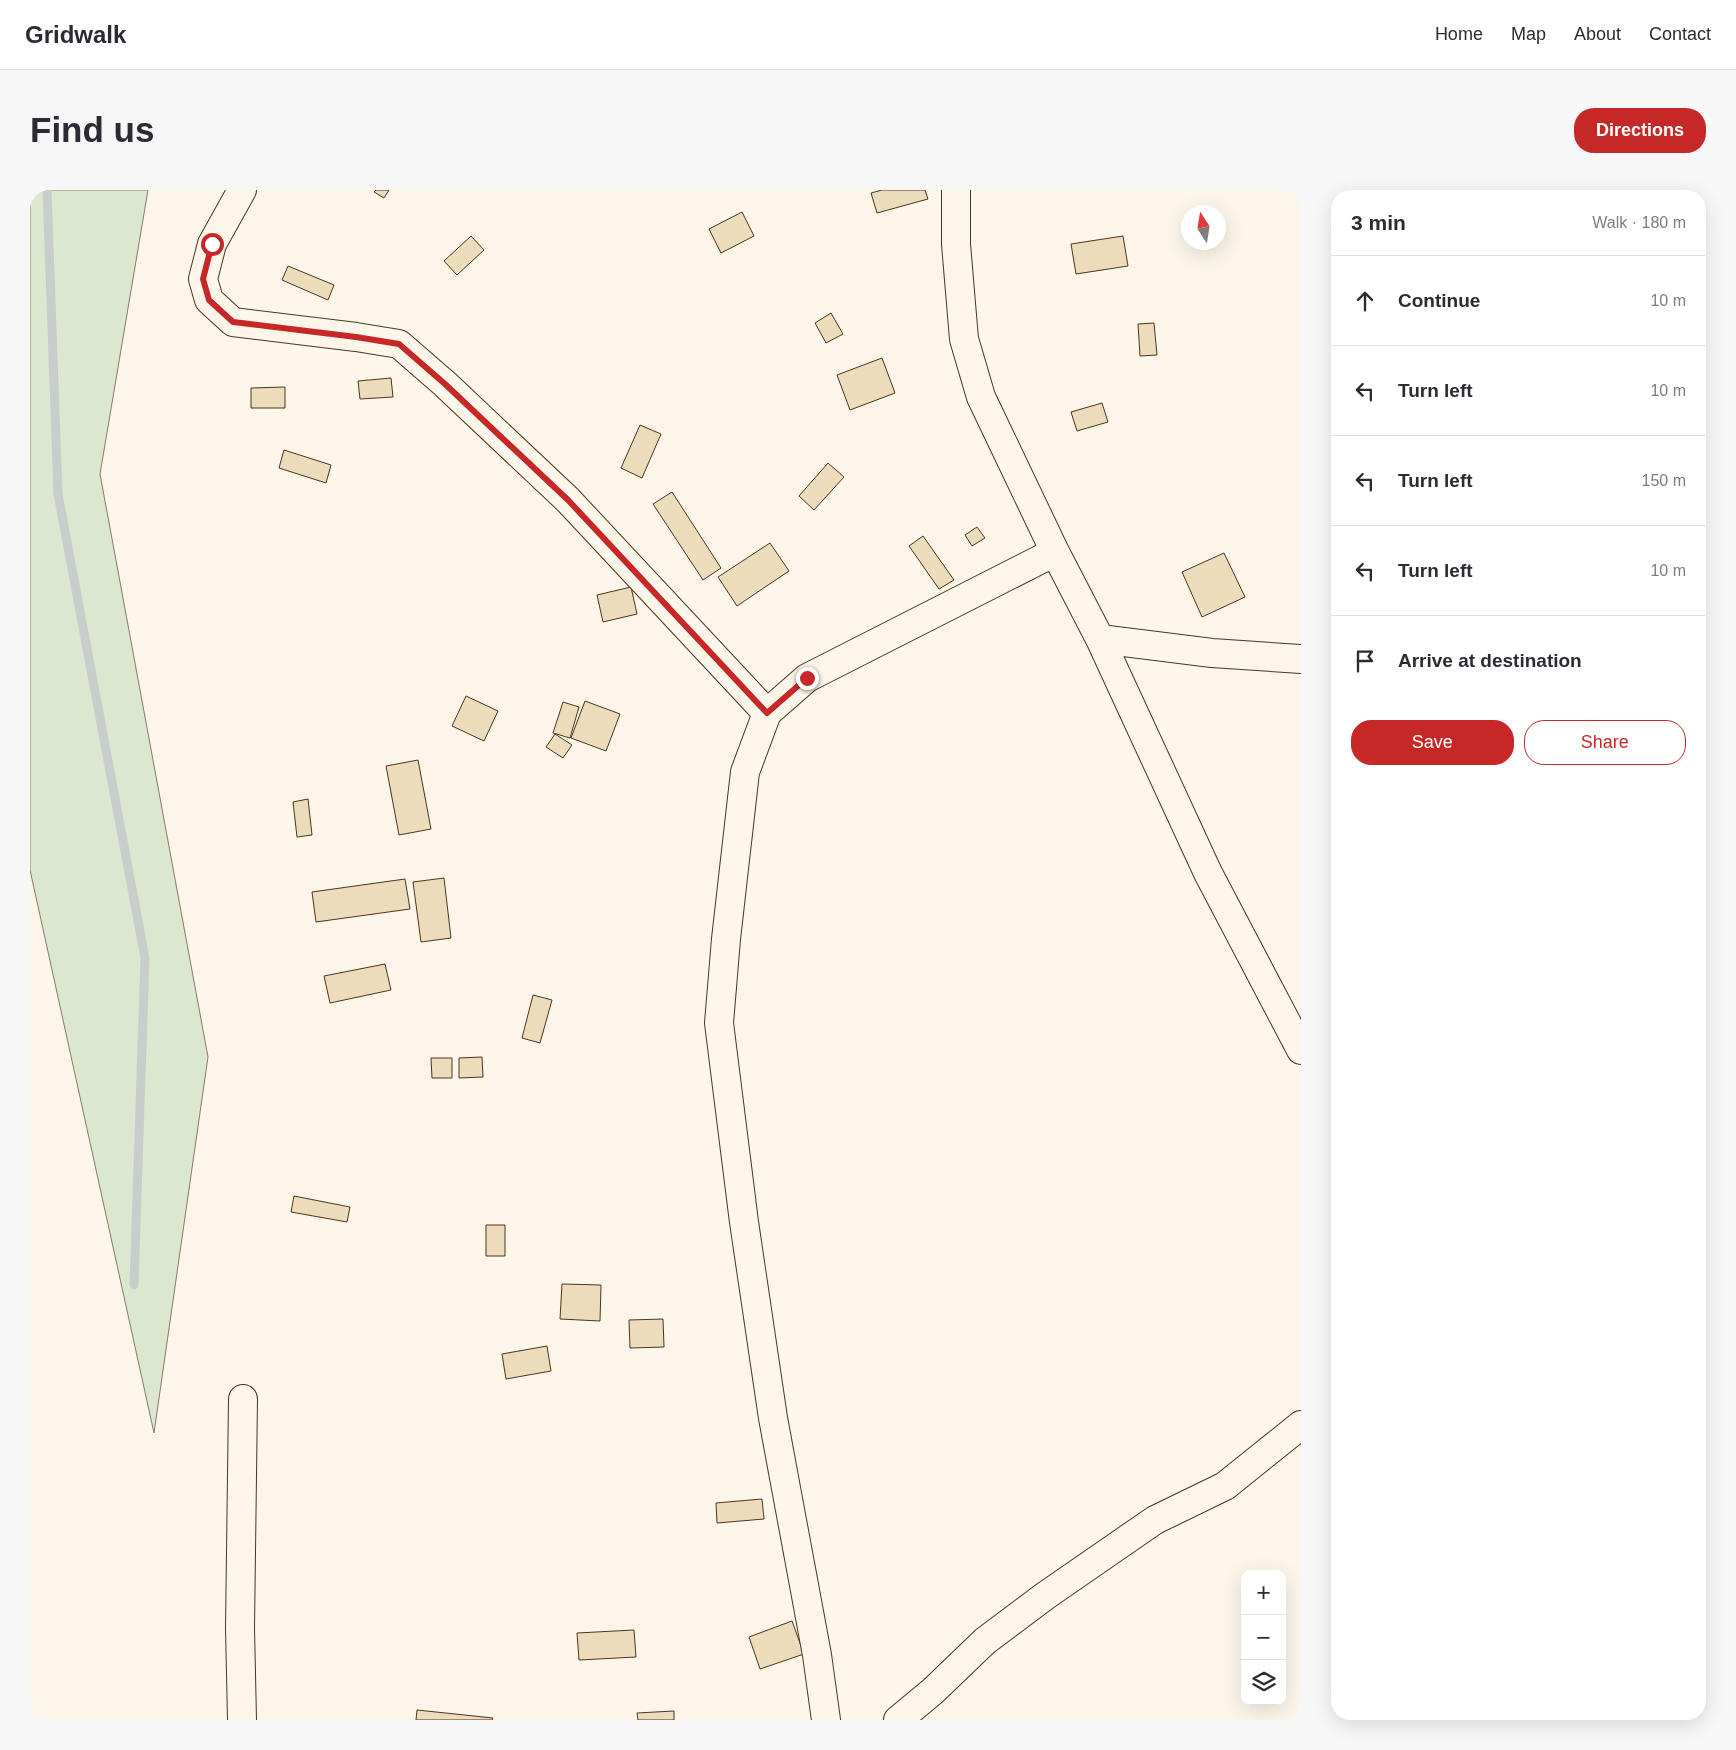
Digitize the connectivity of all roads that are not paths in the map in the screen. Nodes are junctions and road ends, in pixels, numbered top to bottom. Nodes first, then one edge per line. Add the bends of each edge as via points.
1 (242, 190) edge
2 (956, 190) edge
3 (1055, 552) junction
4 (1100, 639) junction
5 (1301, 660) edge
6 (767, 713) junction
7 (1301, 1050) edge
8 (243, 1399) dead end
9 (1301, 1425) edge
10 (242, 1720) edge
11 (826, 1720) edge
12 (898, 1720) edge

1 - 6 street via 212,244 203,279 209,300 233,322 399,344 568,500
2 - 3 street via 956,244 964,339 981,397
3 - 4 street
3 - 6 street via 807,678
4 - 5 street
4 - 7 street via 1208,873
6 - 11 street via 745,772 719,1023 773,1418
8 - 10 street
9 - 12 street via 1225,1486 1155,1520 1045,1596 985,1642

